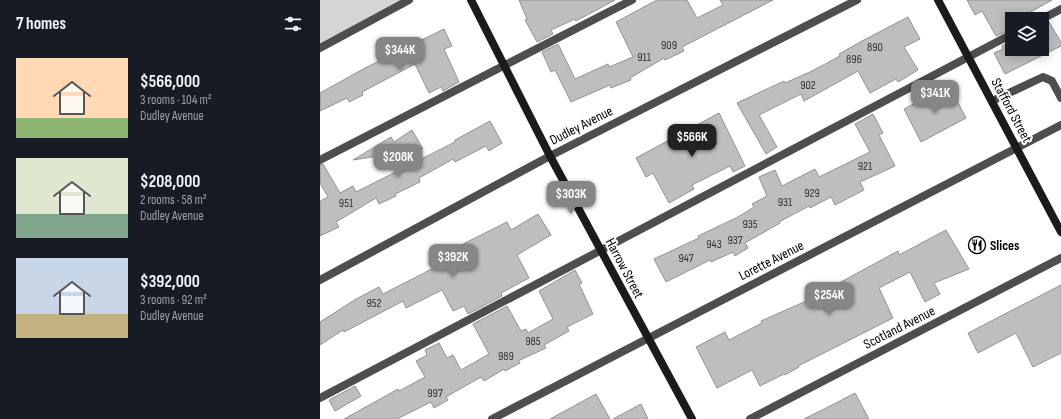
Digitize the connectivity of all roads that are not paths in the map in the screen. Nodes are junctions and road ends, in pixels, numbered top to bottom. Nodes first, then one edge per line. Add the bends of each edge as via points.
1 (409, 0) edge
2 (471, 0) edge
3 (632, 0) edge
4 (857, 0) edge
5 (938, 0) edge
6 (1061, 9) edge
7 (1049, 15) edge
8 (1005, 38) edge
9 (320, 48) edge
10 (969, 57) junction
11 (505, 66) junction
12 (1061, 98) edge
13 (992, 101) junction
14 (1061, 125) edge
15 (1017, 147) junction
16 (550, 156) junction
17 (320, 160) edge
18 (1061, 232) edge
19 (600, 250) junction
20 (1061, 258) edge
21 (320, 280) edge
22 (647, 339) junction
23 (320, 398) edge
24 (492, 419) edge
25 (692, 419) edge
26 (750, 419) edge

1 - 9 street
2 - 11 street, Harrow Street
3 - 11 street
4 - 16 street, Dudley Avenue
5 - 10 street, Stafford Street
6 - 7 street
8 - 10 street
10 - 13 street, Stafford Street
10 - 19 street
11 - 16 street, Harrow Street
11 - 17 street
12 - 13 street via 1052,81 1043,77
13 - 15 street, Stafford Street
14 - 15 street, Lorette Avenue
15 - 18 street, Stafford Street
15 - 22 street, Lorette Avenue
16 - 19 street, Harrow Street
16 - 21 street, Dudley Avenue
19 - 22 street, Harrow Street
19 - 23 street
20 - 26 street, Scotland Avenue
22 - 24 street, Lorette Avenue
22 - 25 street, Harrow Street

